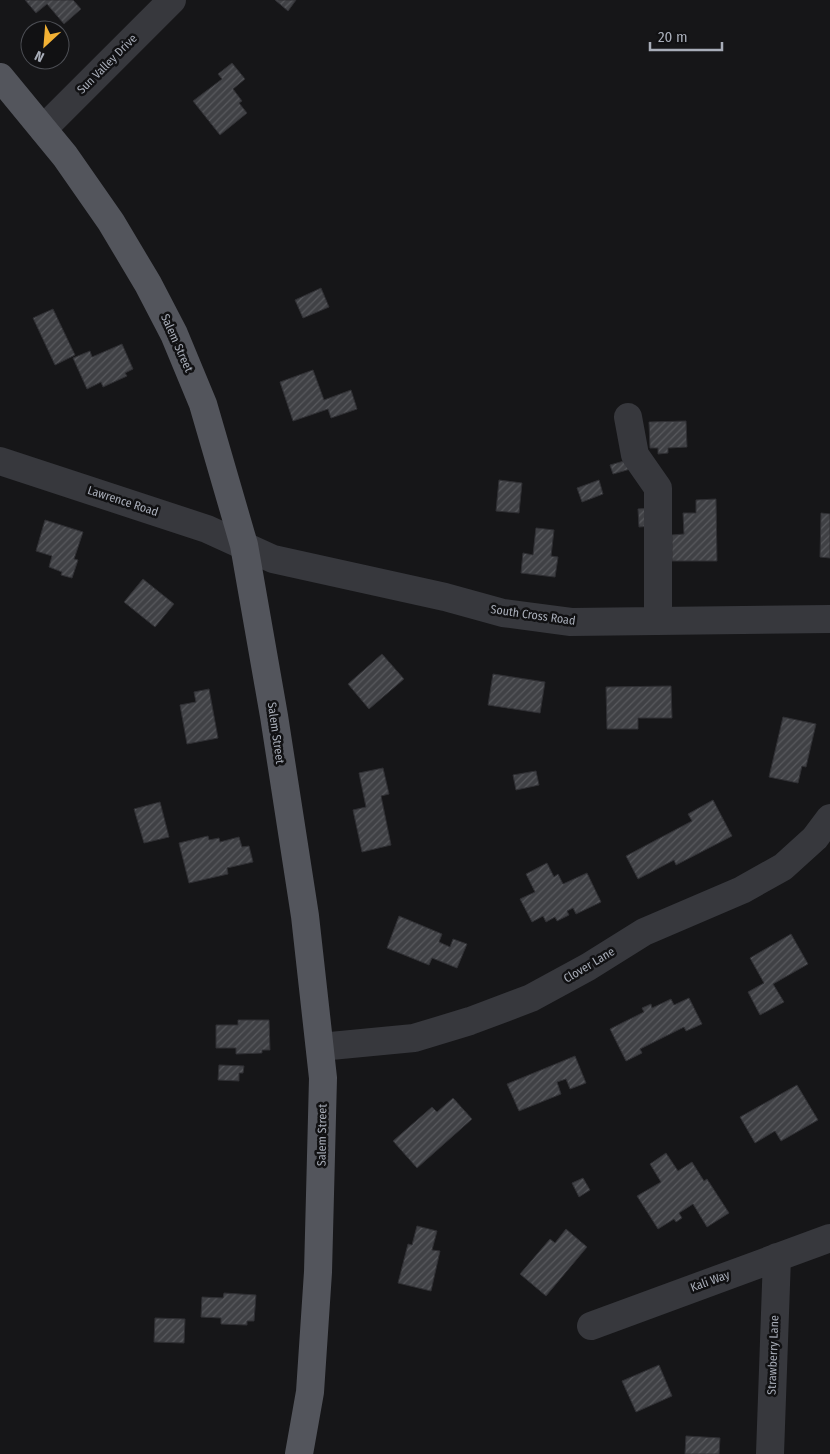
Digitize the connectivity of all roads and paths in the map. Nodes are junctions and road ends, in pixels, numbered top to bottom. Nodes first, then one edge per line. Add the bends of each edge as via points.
1 (172, 0) edge
2 (0, 77) edge
3 (43, 130) junction
4 (628, 417) dead end
5 (0, 461) edge
6 (244, 546) junction
7 (830, 619) edge
8 (658, 621) junction
9 (830, 818) edge
10 (320, 1047) junction
11 (830, 1238) edge
12 (777, 1257) junction
13 (591, 1326) dead end
14 (299, 1454) edge
15 (770, 1454) edge

1 - 3 street, Sun Valley Drive
2 - 3 main road, Salem Street
3 - 6 main road, Salem Street via 110,222 174,334 204,404
4 - 8 street via 635,455 658,488
5 - 6 street, Lawrence Road via 208,529
6 - 8 street, South Cross Road via 273,559 503,613 571,622
6 - 10 main road, Salem Street via 305,916
7 - 8 street, South Cross Road
9 - 10 street, Clover Lane via 815,838 783,867 742,890 644,932 531,998 414,1038
10 - 14 main road, Salem Street via 323,1078 318,1272 310,1392
11 - 12 street, Kali Way
12 - 13 street, Kali Way
12 - 15 street, Strawberry Lane

